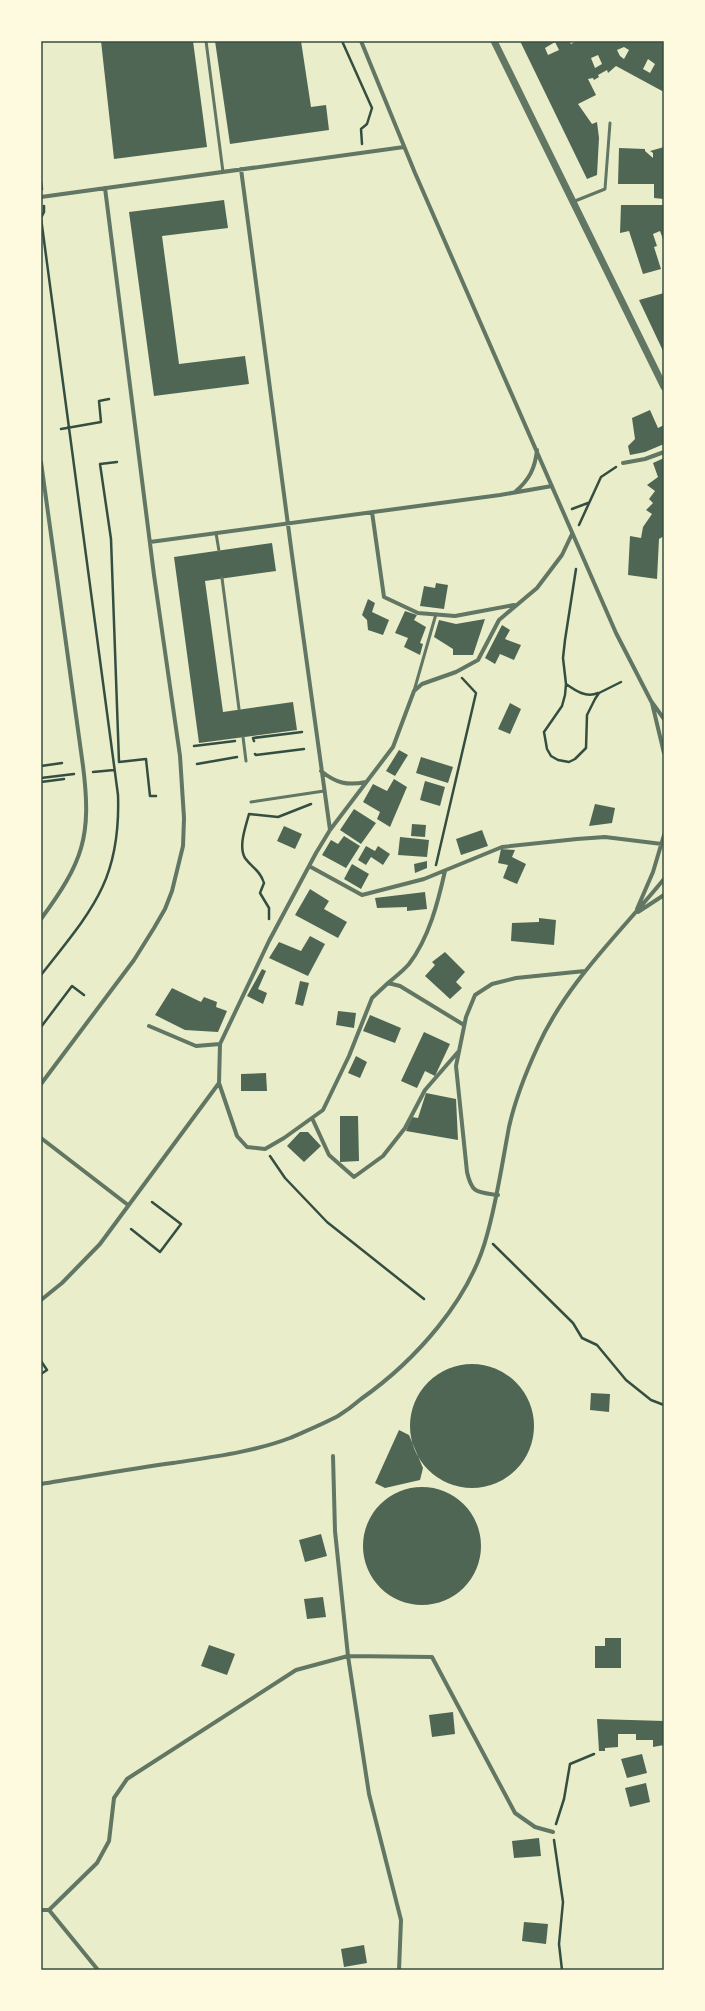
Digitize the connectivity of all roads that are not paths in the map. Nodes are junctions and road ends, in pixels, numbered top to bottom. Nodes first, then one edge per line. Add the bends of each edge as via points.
1 (206, 41) edge
2 (361, 41) edge
3 (494, 41) edge
4 (610, 123) dead end
5 (404, 147) junction
6 (241, 169) junction
7 (222, 172) junction
8 (105, 188) junction
9 (41, 197) edge
10 (574, 201) junction
11 (664, 387) edge
12 (538, 450) junction
13 (664, 452) edge
14 (41, 462) edge
15 (623, 463) road end
16 (552, 486) junction
17 (515, 493) junction
18 (372, 512) junction
19 (288, 524) junction
20 (216, 534) junction
21 (572, 534) junction
22 (150, 542) junction
23 (219, 551) dead end
24 (222, 578) dead end
25 (515, 605) junction
26 (436, 614) junction
27 (414, 691) junction
28 (651, 701) junction
29 (239, 710) dead end
30 (664, 719) edge
31 (243, 737) dead end
32 (664, 753) edge
33 (246, 761) dead end
34 (322, 771) junction
35 (366, 782) junction
36 (324, 791) junction
37 (251, 802) dead end
38 (330, 830) junction
39 (664, 835) edge
40 (662, 844) junction
41 (309, 866) junction
42 (445, 871) junction
43 (664, 879) edge
44 (664, 895) edge
45 (635, 915) junction
46 (41, 919) edge
47 (584, 971) junction
48 (388, 983) junction
49 (464, 1025) junction
50 (148, 1026) dead end
51 (220, 1044) junction
52 (459, 1051) junction
53 (219, 1083) junction
54 (41, 1084) edge
55 (312, 1118) junction
56 (41, 1138) edge
57 (498, 1195) junction
58 (128, 1205) junction
59 (41, 1300) edge
60 (334, 1456) dead end
61 (41, 1484) edge
62 (348, 1656) junction
63 (553, 1832) road end
64 (41, 1910) edge
65 (49, 1910) junction
66 (98, 1970) edge
67 (398, 1970) edge

1 - 7 lane
2 - 5 street
3 - 10 street
4 - 10 lane via 605,189
5 - 6 street
5 - 12 street
6 - 7 street
6 - 19 street
7 - 8 street
8 - 9 street
8 - 22 street
10 - 11 street
12 - 16 street
12 - 17 street via 532,473
13 - 15 street
14 - 46 street via 87,811 82,850 74,869 64,888
16 - 17 street
16 - 21 street
17 - 18 street
18 - 19 street
18 - 26 street via 384,597 418,613
19 - 20 street
19 - 34 street
20 - 22 street
20 - 23 lane
21 - 25 street via 537,588
21 - 28 street via 616,633
22 - 54 street via 180,756 184,818 179,866 165,909 138,954
24 - 29 lane
25 - 26 street via 455,616
25 - 27 street via 499,620 478,660 456,672 422,684
26 - 27 lane
27 - 35 street via 393,747
28 - 30 street
28 - 32 street
31 - 33 lane
34 - 35 street via 340,783 352,785
34 - 36 street
35 - 38 street
36 - 37 lane
36 - 38 street
38 - 41 street
39 - 40 street
40 - 42 street via 605,837 509,847
40 - 45 street
41 - 42 street via 362,895
41 - 51 street via 269,941
42 - 48 street via 433,917 420,947 408,964
43 - 45 street
44 - 45 street
45 - 47 street
47 - 49 street via 516,978 492,984 474,996
47 - 57 street via 553,1015 524,1080 509,1126
48 - 49 street via 400,986
48 - 55 street via 372,998 349,1056 323,1110
49 - 52 street
50 - 51 street via 196,1046
51 - 53 street
52 - 55 street via 425,1090 405,1128 383,1156 354,1177 329,1155
52 - 57 street via 456,1066 460,1119 470,1186 475,1191
53 - 55 street via 237,1136 247,1147 264,1149
53 - 58 street
56 - 58 street
57 - 61 street via 479,1257 448,1314 403,1366 340,1415 288,1438 252,1449
58 - 59 street via 100,1244 62,1283
60 - 62 street via 335,1531
62 - 63 street via 432,1657 515,1813 535,1827
62 - 65 street via 296,1670 127,1779 114,1798 109,1841 97,1864
62 - 67 street via 369,1794 401,1920
64 - 65 street
65 - 66 street

